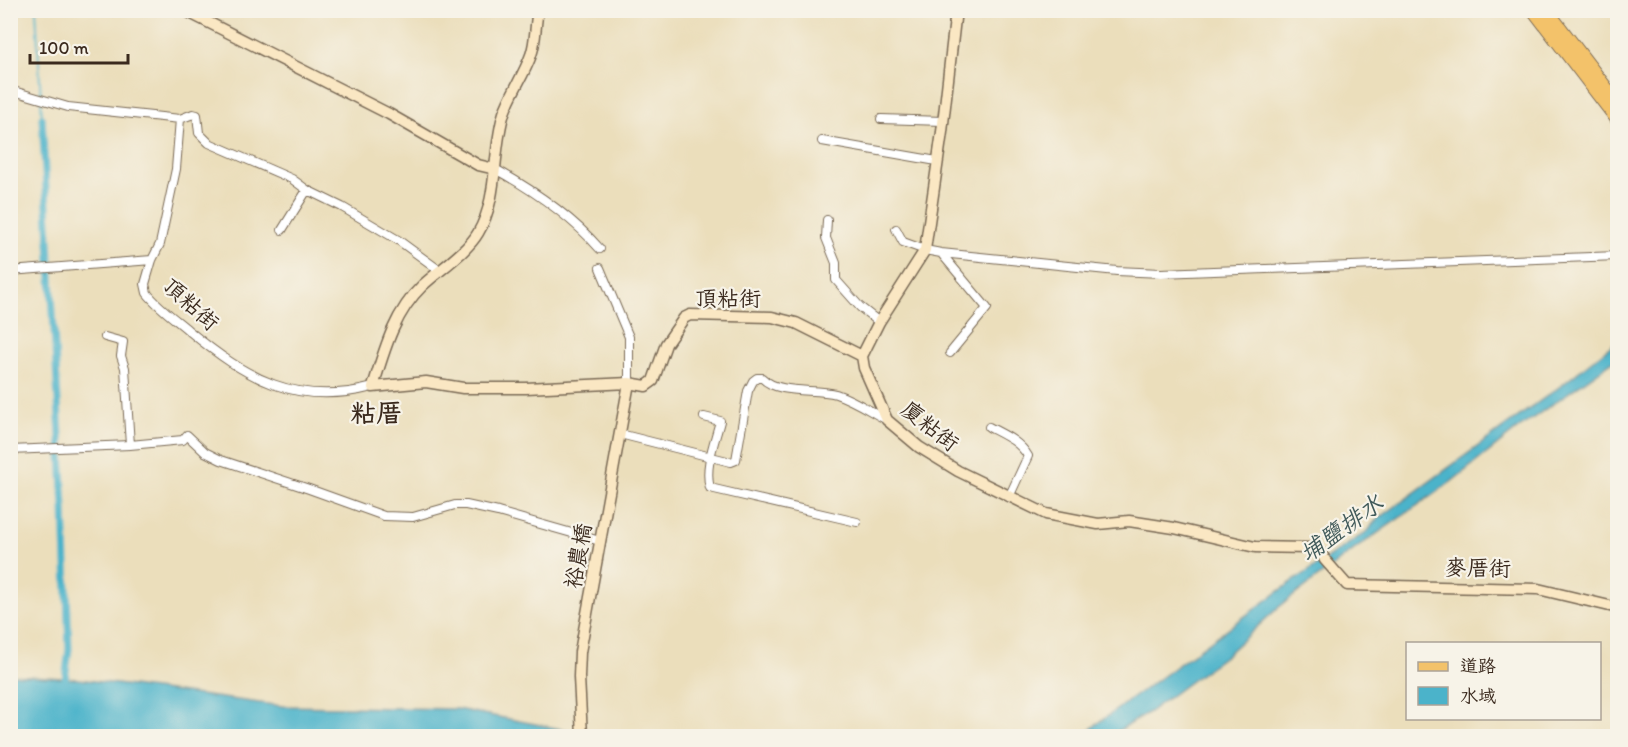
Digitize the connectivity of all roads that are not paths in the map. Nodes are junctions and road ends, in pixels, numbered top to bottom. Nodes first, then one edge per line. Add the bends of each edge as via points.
1 (184, 10) edge
2 (538, 10) edge
3 (956, 10) edge
4 (1533, 10) edge
5 (1548, 10) edge
6 (10, 90) edge
7 (1617, 103) edge
8 (180, 119) junction
9 (881, 119) dead end
10 (943, 121) junction
11 (1617, 121) edge
12 (822, 141) dead end
13 (937, 161) junction
14 (495, 169) junction
15 (307, 190) junction
16 (827, 220) dead end
17 (896, 229) dead end
18 (282, 230) dead end
19 (600, 249) dead end
20 (925, 250) junction
21 (941, 254) junction
22 (1617, 256) edge
23 (152, 260) junction
24 (600, 268) dead end
25 (440, 270) junction
26 (10, 271) edge
27 (879, 322) junction
28 (105, 337) dead end
29 (950, 353) dead end
30 (862, 356) junction
31 (629, 383) junction
32 (373, 387) junction
33 (704, 417) dead end
34 (887, 420) junction
35 (989, 427) dead end
36 (620, 434) junction
37 (130, 445) junction
38 (10, 450) edge
39 (711, 457) junction
40 (1009, 496) junction
41 (856, 522) dead end
42 (600, 542) junction
43 (1339, 578) joint
44 (1617, 608) edge
45 (582, 736) edge

1 - 14 street via 389,114 478,165
2 - 14 street via 532,54 504,113
3 - 10 street
4 - 11 main road
5 - 7 main road
6 - 8 street via 68,107
8 - 15 street via 197,115 199,133 204,139 292,179
8 - 23 street, 頂粘街 via 176,169 160,244
9 - 10 street
10 - 13 street
12 - 13 street
13 - 20 street
14 - 19 street via 546,201
14 - 25 street via 487,212 478,233
15 - 18 street
15 - 25 street via 398,240
16 - 27 street via 826,238 836,263 836,280
17 - 20 street via 903,242
20 - 21 street
20 - 27 street
21 - 22 street via 1161,273
21 - 29 street via 987,308
23 - 26 street
23 - 32 street, 頂粘街 via 145,285 150,297 210,348 264,381 307,393 351,393
24 - 31 street via 629,337
25 - 32 street via 414,294 398,317
27 - 30 street
28 - 37 street via 123,342
30 - 31 street, 頂粘街 via 796,323 772,317 690,315 666,344 653,381 646,386
30 - 34 street, 廈粘街
31 - 32 street, 頂粘街 via 482,388 426,382
31 - 36 street, 裕農橋
33 - 39 street via 720,420
34 - 39 street via 834,394 792,390 757,378 748,391 736,460
34 - 40 street, 廈粘街 via 919,447
35 - 40 street via 1014,441 1028,456
36 - 39 street
36 - 42 street, 裕農橋
37 - 38 street
37 - 42 street via 183,440 187,435 205,452 221,460 384,516 413,517 466,505
39 - 41 street via 708,481 713,490
40 - 43 street, 廈粘街 via 1046,514 1098,524 1129,521 1255,547 1311,548 1322,554
42 - 45 street, 裕農橋 via 580,652
43 - 44 street, 麥厝街 via 1347,585 1538,589

